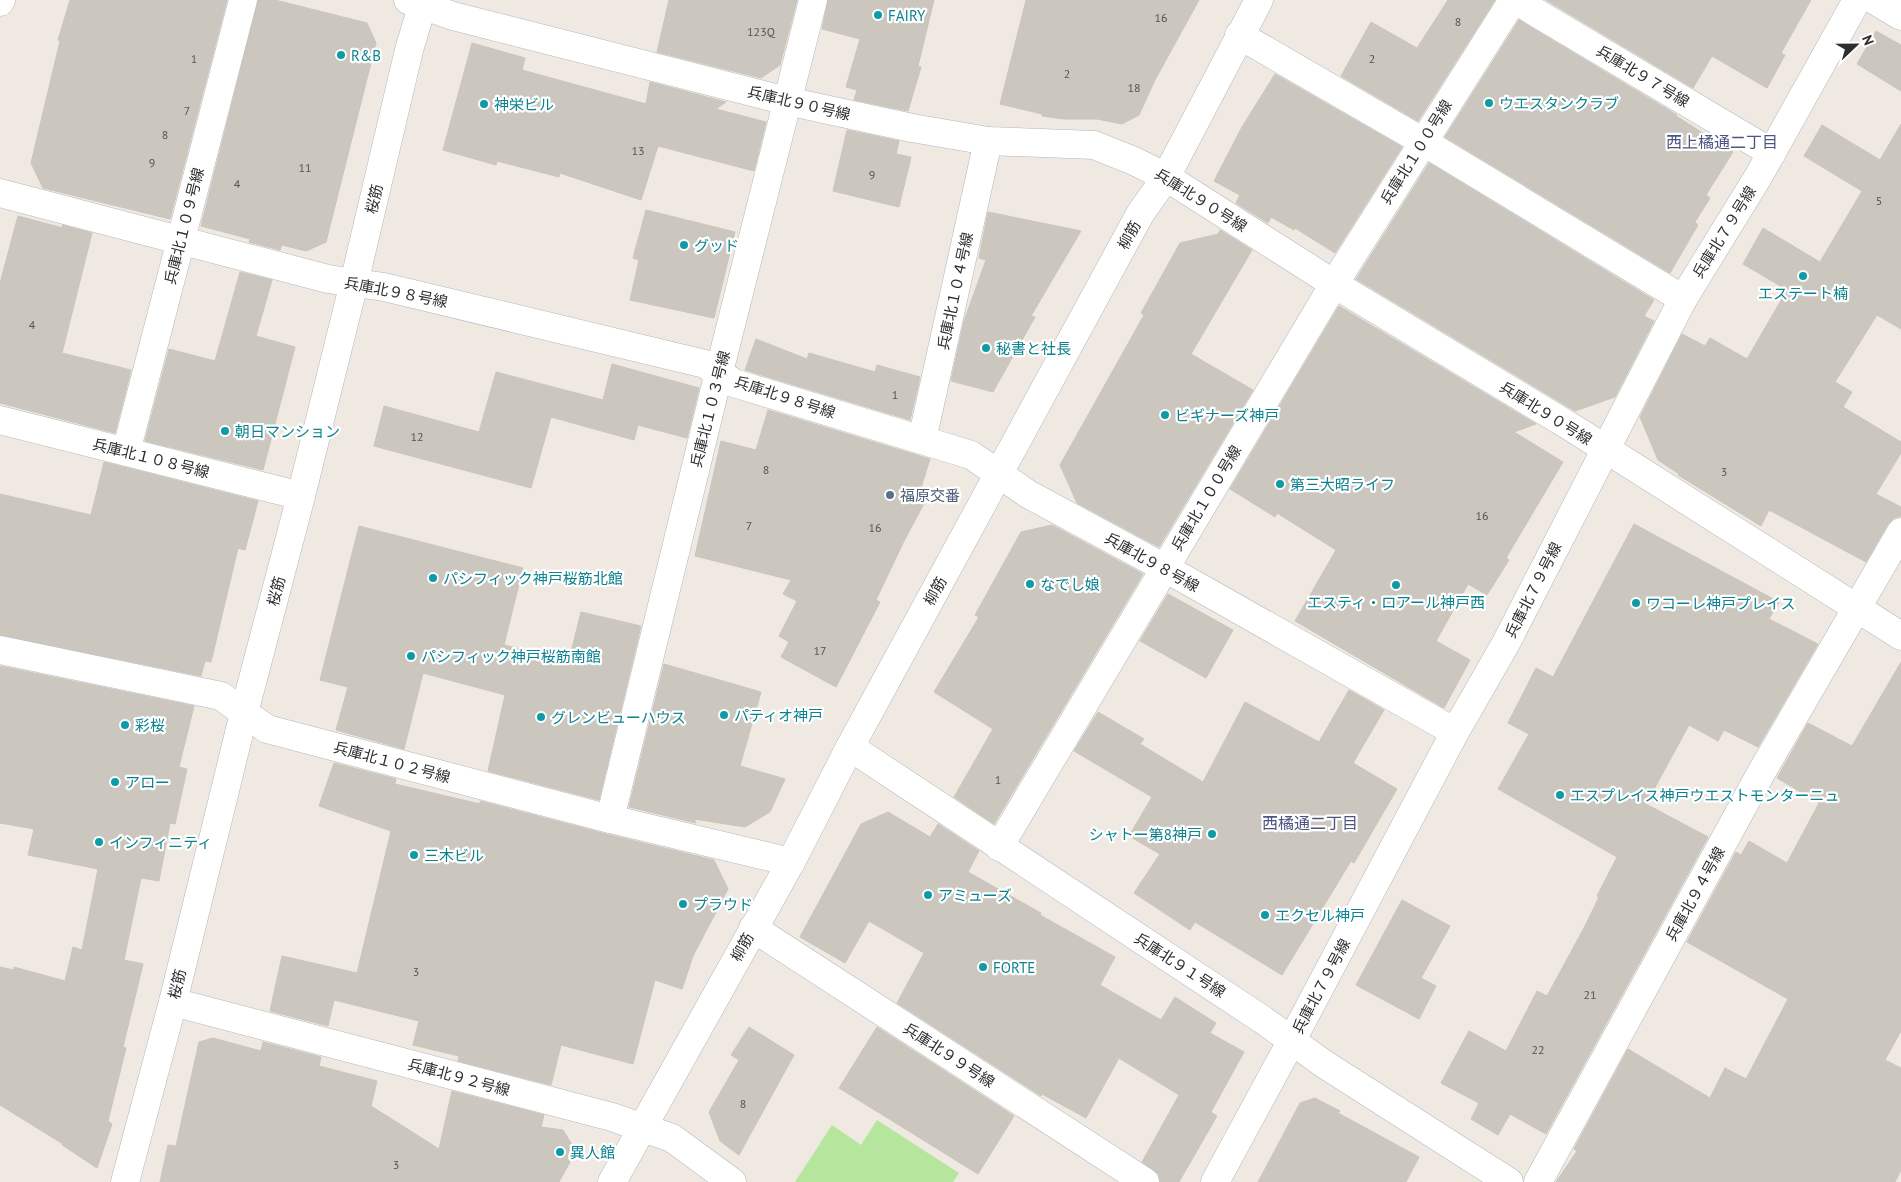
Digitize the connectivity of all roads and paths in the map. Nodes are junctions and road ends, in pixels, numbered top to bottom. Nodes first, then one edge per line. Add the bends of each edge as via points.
1 (243, 0) edge
2 (813, 0) edge
3 (1259, 0) edge
4 (1514, 0) edge
5 (1857, 0) edge
6 (1874, 0) edge
7 (418, 2) edge
8 (1901, 16) edge
9 (1239, 35) junction
10 (787, 101) junction
11 (988, 141) junction
12 (1422, 141) junction
13 (1772, 153) junction
14 (1166, 177) junction
15 (0, 193) edge
16 (180, 241) junction
17 (354, 283) junction
18 (1334, 284) junction
19 (1683, 299) junction
20 (719, 372) junction
21 (0, 420) edge
22 (922, 440) junction
23 (1606, 450) junction
24 (126, 452) junction
25 (999, 474) junction
26 (301, 496) junction
27 (1901, 532) edge
28 (1165, 568) junction
29 (1856, 608) junction
30 (1901, 636) edge
31 (0, 650) edge
32 (244, 713) junction
33 (1455, 732) junction
34 (850, 747) junction
35 (610, 819) junction
36 (999, 847) junction
37 (791, 862) junction
38 (753, 928) junction
39 (172, 1002) junction
40 (1292, 1040) junction
41 (643, 1127) junction
42 (125, 1182) edge
43 (612, 1182) edge
44 (732, 1182) edge
45 (1145, 1182) edge
46 (1215, 1182) edge
47 (1509, 1182) edge
48 (1538, 1182) edge

1 - 16 street, 兵庫北１０９号線
2 - 10 street, 兵庫北１０３号線
3 - 9 street, 柳筋
4 - 12 street, 兵庫北１００号線
4 - 13 street, 兵庫北９７号線
5 - 13 street, 兵庫北７９号線
6 - 8 street
7 - 10 street, 兵庫北９０号線 via 453,16
7 - 17 street, 桜筋
9 - 12 street
9 - 14 street, 柳筋
10 - 11 street, 兵庫北９０号線
10 - 20 street, 兵庫北１０３号線
11 - 14 street, 兵庫北９０号線 via 1094,145
11 - 22 street, 兵庫北１０４号線
12 - 18 street, 兵庫北１００号線
12 - 19 street
13 - 19 street, 兵庫北７９号線
14 - 18 street, 兵庫北９０号線
14 - 25 street, 柳筋 via 1140,214
15 - 16 street, 兵庫北９８号線
16 - 17 street, 兵庫北９８号線
16 - 24 street, 兵庫北１０９号線
17 - 20 street, 兵庫北９８号線 via 384,287 705,364
17 - 26 street, 桜筋
18 - 23 street, 兵庫北９０号線
18 - 28 street, 兵庫北１００号線
19 - 23 street, 兵庫北７９号線
20 - 22 street, 兵庫北９８号線 via 734,383
20 - 35 street, 兵庫北１０３号線
21 - 24 street, 兵庫北１０８号線
22 - 25 street, 兵庫北９８号線 via 971,455
23 - 29 street, 兵庫北９０号線
23 - 33 street, 兵庫北７９号線 via 1506,643
24 - 26 street, 兵庫北１０８号線
25 - 28 street, 兵庫北９８号線 via 1028,494
25 - 34 street, 柳筋
26 - 32 street, 桜筋
27 - 29 street, 兵庫北９４号線
28 - 33 street, 兵庫北９８号線
28 - 36 street, 兵庫北１００号線
29 - 30 street, 兵庫北９０号線
29 - 48 street, 兵庫北９４号線 via 1761,774
31 - 32 street, 兵庫北１０２号線 via 221,696
32 - 35 street, 兵庫北１０２号線 via 267,729
32 - 39 street, 桜筋
33 - 40 street, 兵庫北７９号線
34 - 36 street, 兵庫北９１号線
34 - 37 street, 柳筋
35 - 37 street, 兵庫北１０２号線
36 - 40 street, 兵庫北９１号線
37 - 38 street, 柳筋
38 - 41 street, 柳筋
38 - 45 street, 兵庫北９９号線
39 - 41 street, 兵庫北９２号線
39 - 42 street, 桜筋
40 - 46 street, 兵庫北７９号線
40 - 47 street, 兵庫北９１号線 via 1324,1064
41 - 43 street, 柳筋
41 - 44 street, 兵庫北９２号線 via 672,1138

